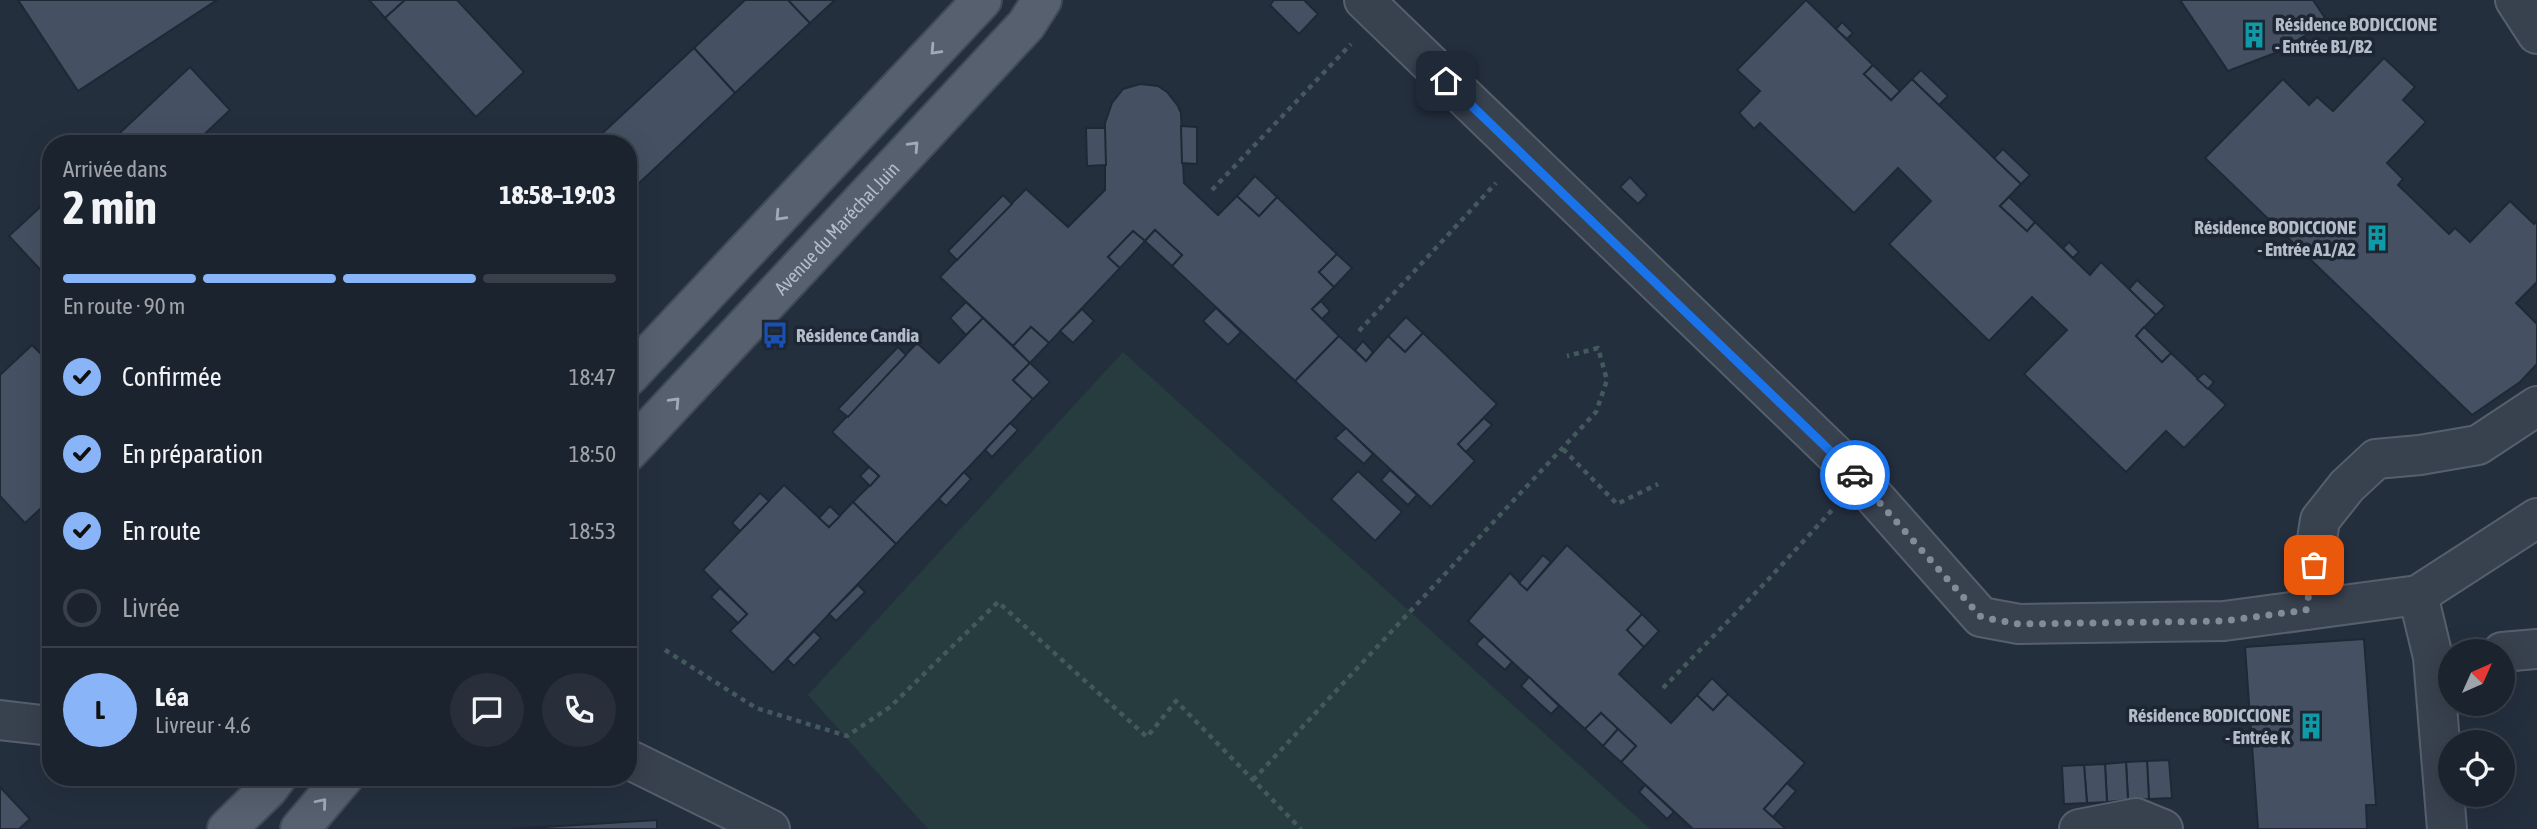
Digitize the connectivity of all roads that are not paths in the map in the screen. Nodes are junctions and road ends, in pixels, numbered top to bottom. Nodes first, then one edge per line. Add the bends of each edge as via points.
1 (982, 0) edge
2 (1042, 0) edge
3 (2515, 0) edge
4 (1371, 7) edge
5 (2537, 33) edge
6 (637, 367) edge
7 (2537, 406) edge
8 (637, 442) edge
9 (2537, 518) edge
10 (2418, 595) junction
11 (2306, 610) junction
12 (2438, 646) edge
13 (2537, 649) edge
14 (2515, 651) edge
15 (2444, 716) edge
16 (0, 720) edge
17 (42, 725) edge
18 (637, 763) edge
19 (262, 786) edge
20 (336, 786) edge
21 (227, 829) edge
22 (300, 829) edge
23 (771, 829) edge
24 (2079, 829) edge
25 (2163, 829) edge
26 (2447, 829) edge

1 -> 6 main road
8 -> 2 main road, Avenue du Maréchal Juin via 1026,25
3 - 5 street
4 - 11 street via 1859,479 1981,617 2019,624 2224,621
7 - 11 street via 2478,445 2376,459 2320,520
9 - 10 street
10 - 11 street
10 - 12 street
13 - 14 street
15 - 26 street
16 - 17 street
18 - 23 street
19 - 21 main road
22 -> 20 main road
24 - 25 street via 2136,818

